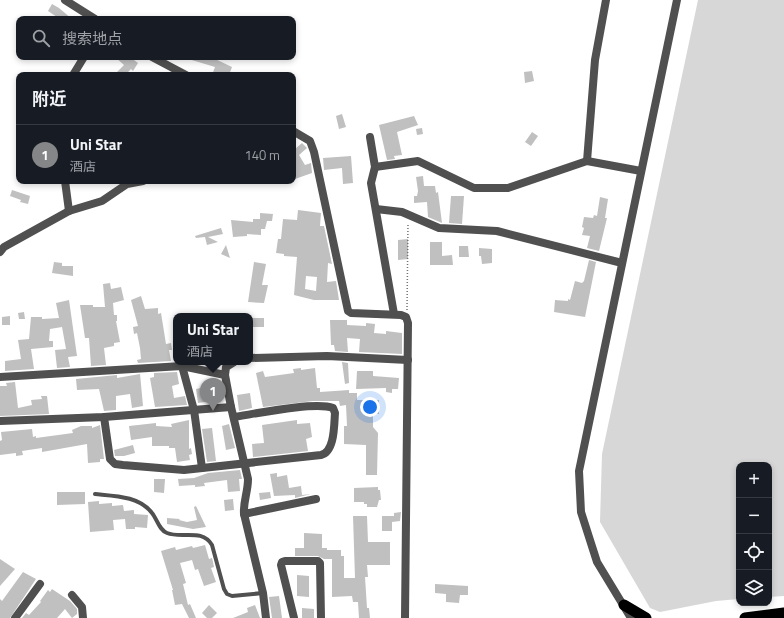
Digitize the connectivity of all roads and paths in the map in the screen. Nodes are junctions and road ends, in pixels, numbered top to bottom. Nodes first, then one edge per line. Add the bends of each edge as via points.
1 (65, 0) edge
2 (606, 0) edge
3 (676, 0) edge
4 (90, 16) edge
5 (82, 60) edge
6 (158, 60) edge
7 (75, 72) edge
8 (180, 72) edge
9 (296, 133) edge
10 (370, 137) dead end
11 (588, 161) junction
12 (374, 167) junction
13 (641, 171) junction
14 (65, 184) edge
15 (127, 184) edge
16 (376, 209) junction
17 (69, 210) junction
18 (408, 214) junction
19 (0, 252) edge
20 (622, 263) junction
21 (394, 314) junction
22 (406, 317) junction
23 (253, 358) edge
24 (408, 360) junction
25 (229, 365) edge
26 (182, 366) junction
27 (225, 375) junction
28 (0, 377) edge
29 (230, 407) junction
30 (194, 410) junction
31 (104, 417) junction
32 (234, 417) junction
33 (0, 421) edge
34 (244, 464) junction
35 (202, 468) junction
36 (95, 494) dead end
37 (316, 499) dead end
38 (244, 514) junction
39 (40, 584) dead end
40 (263, 593) junction
41 (72, 595) dead end
42 (627, 613) edge
43 (784, 614) edge
44 (769, 616) edge
45 (15, 618) edge
46 (83, 618) edge
47 (266, 618) edge
48 (294, 618) edge
49 (320, 618) edge
50 (405, 618) edge
51 (646, 618) edge
52 (745, 618) edge

1 - 4 street
2 - 11 street via 595,60
3 - 13 street
5 - 7 street
6 - 8 street
9 - 21 street via 310,141 314,152 348,311
10 - 12 street
11 - 12 street via 508,188 474,188 418,161
11 - 13 street
12 - 16 street via 372,184
13 - 20 street
14 - 17 street
15 - 17 street via 102,201
16 - 18 street
16 - 21 street
17 - 19 street via 4,247
18 - 20 street via 439,228 497,231
18 - 22 path
20 - 42 street via 578,471 581,512 597,562
21 - 22 street
22 - 24 street
23 - 24 street via 327,356
24 - 50 street
25 - 27 street via 226,367
26 - 27 street
26 - 28 street
26 - 30 street
27 - 29 street
29 - 30 street
29 - 32 street
30 - 31 street
30 - 35 street
31 - 33 street
31 - 35 street via 110,458 115,464 169,470
32 - 34 street
32 - 34 street via 302,406 328,406 333,408 335,413 331,445 324,454
34 - 35 street
34 - 38 street via 248,491 243,505
36 - 40 lane via 127,498 145,506 162,530 168,534 204,536 212,545 227,594 232,596
37 - 38 street
38 - 40 street
39 - 45 street
40 - 47 street
41 - 46 street via 82,607
42 - 51 highway
43 - 44 highway
44 - 52 highway
48 - 49 street via 282,562 320,563

